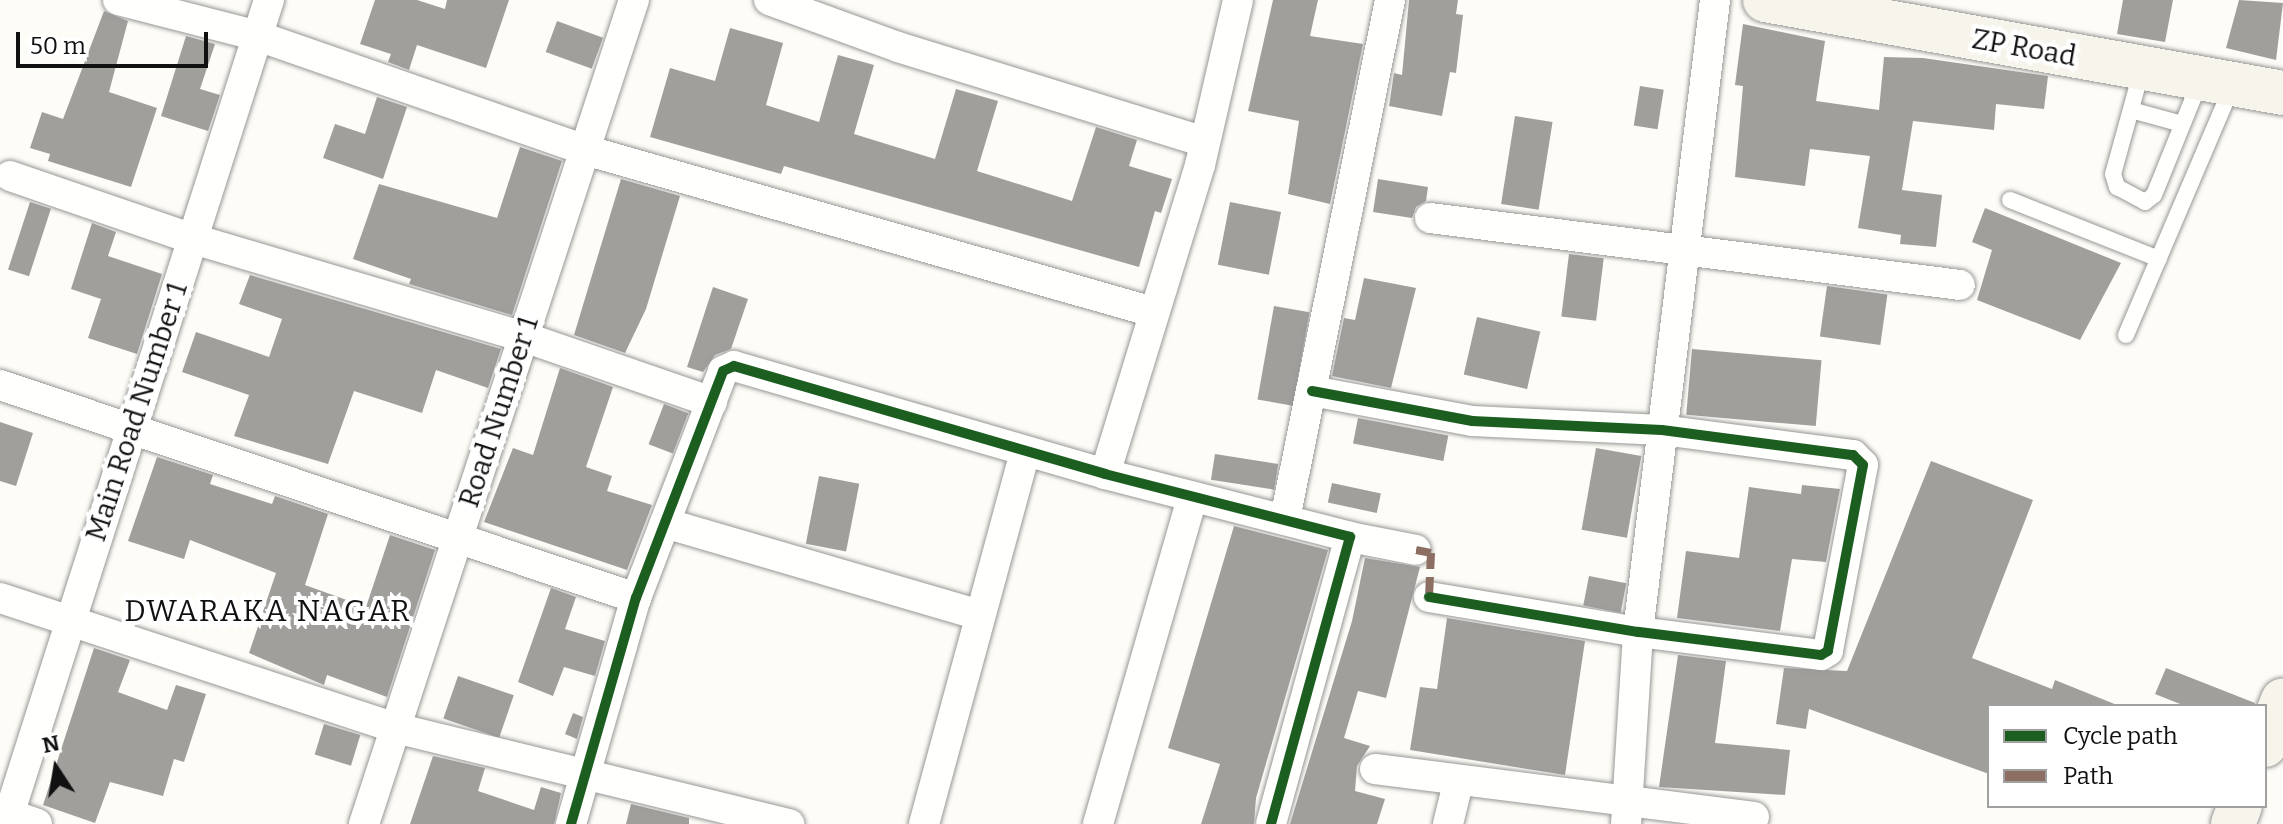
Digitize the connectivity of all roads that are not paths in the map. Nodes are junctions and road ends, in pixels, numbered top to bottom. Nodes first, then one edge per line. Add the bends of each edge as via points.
1 (118, 0) edge
2 (269, 0) edge
3 (634, 0) edge
4 (769, 0) edge
5 (1238, 0) edge
6 (1390, 0) edge
7 (1715, 0) edge
8 (1765, 0) edge
9 (258, 36) junction
10 (2217, 82) junction
11 (2136, 89) junction
12 (2283, 93) edge
13 (2182, 124) junction
14 (1204, 142) junction
15 (585, 150) junction
16 (10, 176) dead end
17 (2010, 200) dead end
18 (1430, 218) dead end
19 (193, 239) junction
20 (1683, 250) junction
21 (2159, 259) junction
22 (1960, 285) dead end
23 (1153, 312) junction
24 (2126, 335) dead end
25 (524, 337) junction
26 (0, 385) edge
27 (1312, 391) junction
28 (712, 402) junction
29 (132, 429) junction
30 (1662, 430) junction
31 (1025, 451) junction
32 (1105, 474) junction
33 (1192, 498) junction
34 (1285, 519) junction
35 (665, 523) junction
36 (1350, 537) junction
37 (458, 538) junction
38 (1416, 550) dead end
39 (1429, 597) dead end
40 (0, 598) edge
41 (636, 598) junction
42 (979, 615) junction
43 (71, 620) junction
44 (1638, 632) junction
45 (2283, 700) edge
46 (395, 728) junction
47 (2267, 740) edge
48 (1375, 769) dead end
49 (590, 771) junction
50 (1458, 783) junction
51 (1627, 814) edge
52 (5, 816) edge
53 (1754, 817) dead end
54 (37, 824) edge
55 (364, 824) edge
56 (571, 824) edge
57 (790, 824) edge
58 (924, 824) edge
59 (1098, 824) edge
60 (1271, 824) edge
61 (1448, 824) edge

1 - 9 street
2 - 9 street, Main Road Number 1
3 - 15 street, Road Number 1
4 - 14 street via 898,47
5 - 14 street
6 - 27 street
7 - 20 street
8 - 11 street, ZP Road
9 - 15 street
9 - 19 street, Main Road Number 1
10 - 11 street, ZP Road
10 - 12 street, ZP Road
10 - 13 lane
10 - 21 lane
11 - 13 lane
11 - 13 lane via 2113,174 2117,187 2145,202 2154,195
14 - 23 street
15 - 23 street
15 - 25 street, Road Number 1
16 - 19 street
17 - 21 lane
18 - 20 street
19 - 25 street
19 - 29 street, Main Road Number 1
20 - 22 street
20 - 30 street
21 - 24 lane
23 - 32 street
25 - 28 street
25 - 37 street, Road Number 1
26 - 29 street
27 - 30 street via 1472,421
27 - 34 street
28 - 31 street via 723,371 734,366
28 - 35 street
29 - 37 street
29 - 43 street, Main Road Number 1
30 - 44 street
30 - 44 street via 1853,455 1865,476 1828,651 1813,657
31 - 32 street
31 - 42 street
32 - 33 street
33 - 34 street
33 - 59 street
34 - 36 street
35 - 41 street
35 - 42 street
36 - 38 street
36 - 60 street
37 - 41 street
37 - 46 street, Road Number 1
39 - 44 street
40 - 43 street
41 - 49 street
42 - 58 street
43 - 46 street
43 - 52 street, Main Road Number 1
44 - 51 street
45 - 47 street
46 - 49 street
46 - 55 street, Road Number 1
48 - 50 street
49 - 56 street
49 - 57 street
50 - 51 street
50 - 61 street
51 - 53 street
52 - 54 street

